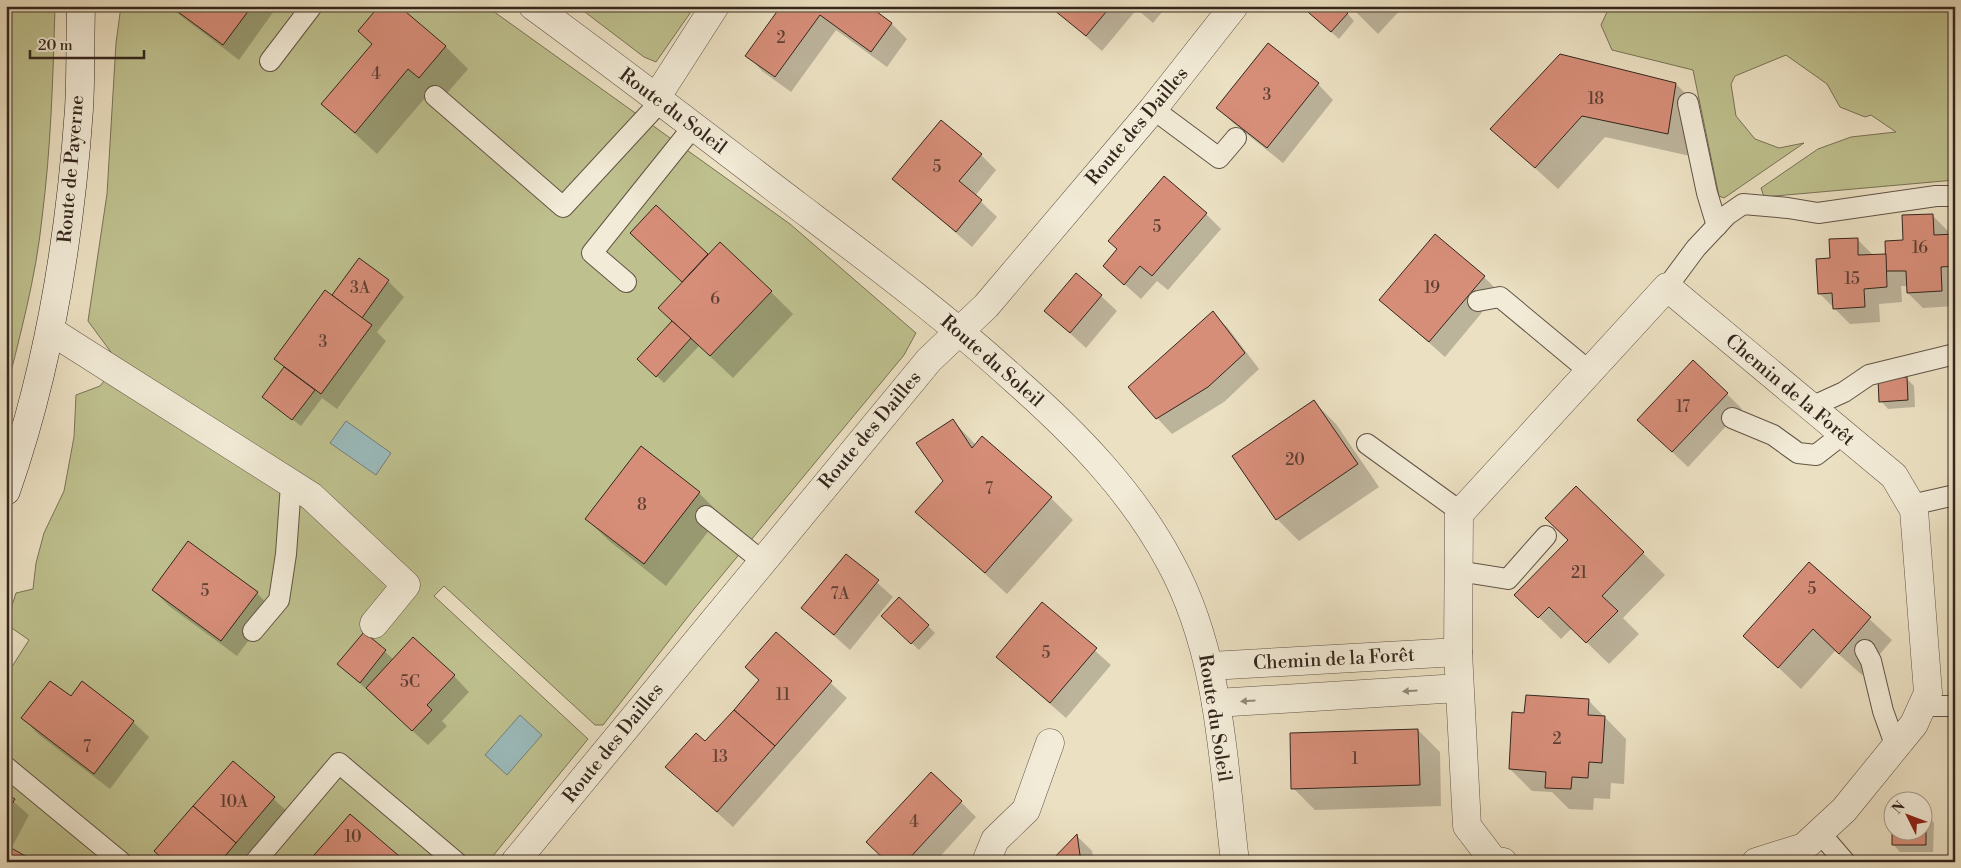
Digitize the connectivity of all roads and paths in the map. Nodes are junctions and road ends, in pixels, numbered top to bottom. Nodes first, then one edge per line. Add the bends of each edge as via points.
1 (81, 6) edge
2 (312, 6) edge
3 (715, 6) edge
4 (1234, 6) edge
5 (543, 9) edge
6 (270, 61) dead end
7 (435, 96) dead end
8 (658, 100) junction
9 (1688, 103) dead end
10 (1152, 109) junction
11 (693, 127) junction
12 (1236, 138) dead end
13 (1955, 196) edge
14 (1718, 226) junction
15 (626, 282) dead end
16 (1667, 287) junction
17 (1478, 301) dead end
18 (51, 331) junction
19 (959, 331) junction
20 (1955, 354) edge
21 (1589, 371) junction
22 (1811, 407) junction
23 (1732, 418) dead end
24 (1843, 434) junction
25 (1367, 444) dead end
26 (291, 485) junction
27 (6, 491) edge
28 (1955, 494) edge
29 (1911, 505) junction
30 (1461, 512) junction
31 (706, 516) dead end
32 (1546, 536) dead end
33 (762, 561) junction
34 (1458, 571) junction
35 (374, 624) dead end
36 (253, 631) dead end
37 (1865, 650) dead end
38 (1458, 652) junction
39 (1210, 666) junction
40 (1459, 688) junction
41 (1216, 704) junction
42 (1922, 706) junction
43 (1955, 706) edge
44 (1050, 743) dead end
45 (1896, 747) junction
46 (6, 768) edge
47 (1820, 832) junction
48 (121, 862) edge
49 (255, 862) edge
50 (456, 862) edge
51 (514, 862) edge
52 (986, 862) edge
53 (1235, 862) edge
54 (1503, 862) edge
55 (1756, 862) edge
56 (1845, 862) edge

1 - 18 street, Route de Payerne via 79,107 67,229
2 - 6 lane
3 - 8 street
4 - 10 street, Route des Dailles
5 - 8 street, Route du Soleil
7 - 8 lane via 563,207
8 - 11 street, Route du Soleil
9 - 14 lane via 1706,193
10 - 12 lane via 1219,158
10 - 19 street, Route des Dailles via 986,306
11 - 15 lane via 592,253
11 - 19 street, Route du Soleil
13 - 14 lane via 1818,213 1743,204
14 - 16 lane via 1696,248
16 - 21 street
16 - 22 street, Chemin de la Forêt
17 - 21 lane via 1500,298
18 - 26 street
18 - 27 street, Route de Payerne
19 - 33 street, Route des Dailles via 929,360
19 - 39 street, Route du Soleil via 1062,422 1126,492 1170,562 1188,601
20 - 22 lane via 1869,375 1844,392
21 - 30 street
22 - 24 street, Chemin de la Forêt
23 - 24 lane via 1773,435 1798,453 1816,454
24 - 29 street, Chemin de la Forêt via 1894,476
25 - 30 lane
26 - 35 street via 311,496 406,585
26 - 36 lane via 286,554 278,600
28 - 29 lane
29 - 42 street, Chemin de la Forêt via 1914,510 1928,693
30 - 34 street
31 - 33 lane
32 - 34 lane via 1508,579
33 - 51 street, Route des Dailles
34 - 38 street
37 - 45 lane
38 - 39 street, Chemin de la Forêt
38 - 40 street
39 - 41 street, Route du Soleil
40 -> 41 street, Chemin de la Forêt
40 - 54 street via 1467,826 1493,860
41 - 53 street, Route du Soleil
42 - 43 lane
42 - 45 street, Chemin de la Forêt via 1914,724
44 - 52 street via 1026,810 994,840
45 - 47 street, Chemin de la Forêt via 1844,810
46 - 48 lane
47 - 55 street, Chemin de la Forêt via 1804,847
47 - 56 lane
49 - 50 lane via 339,763

